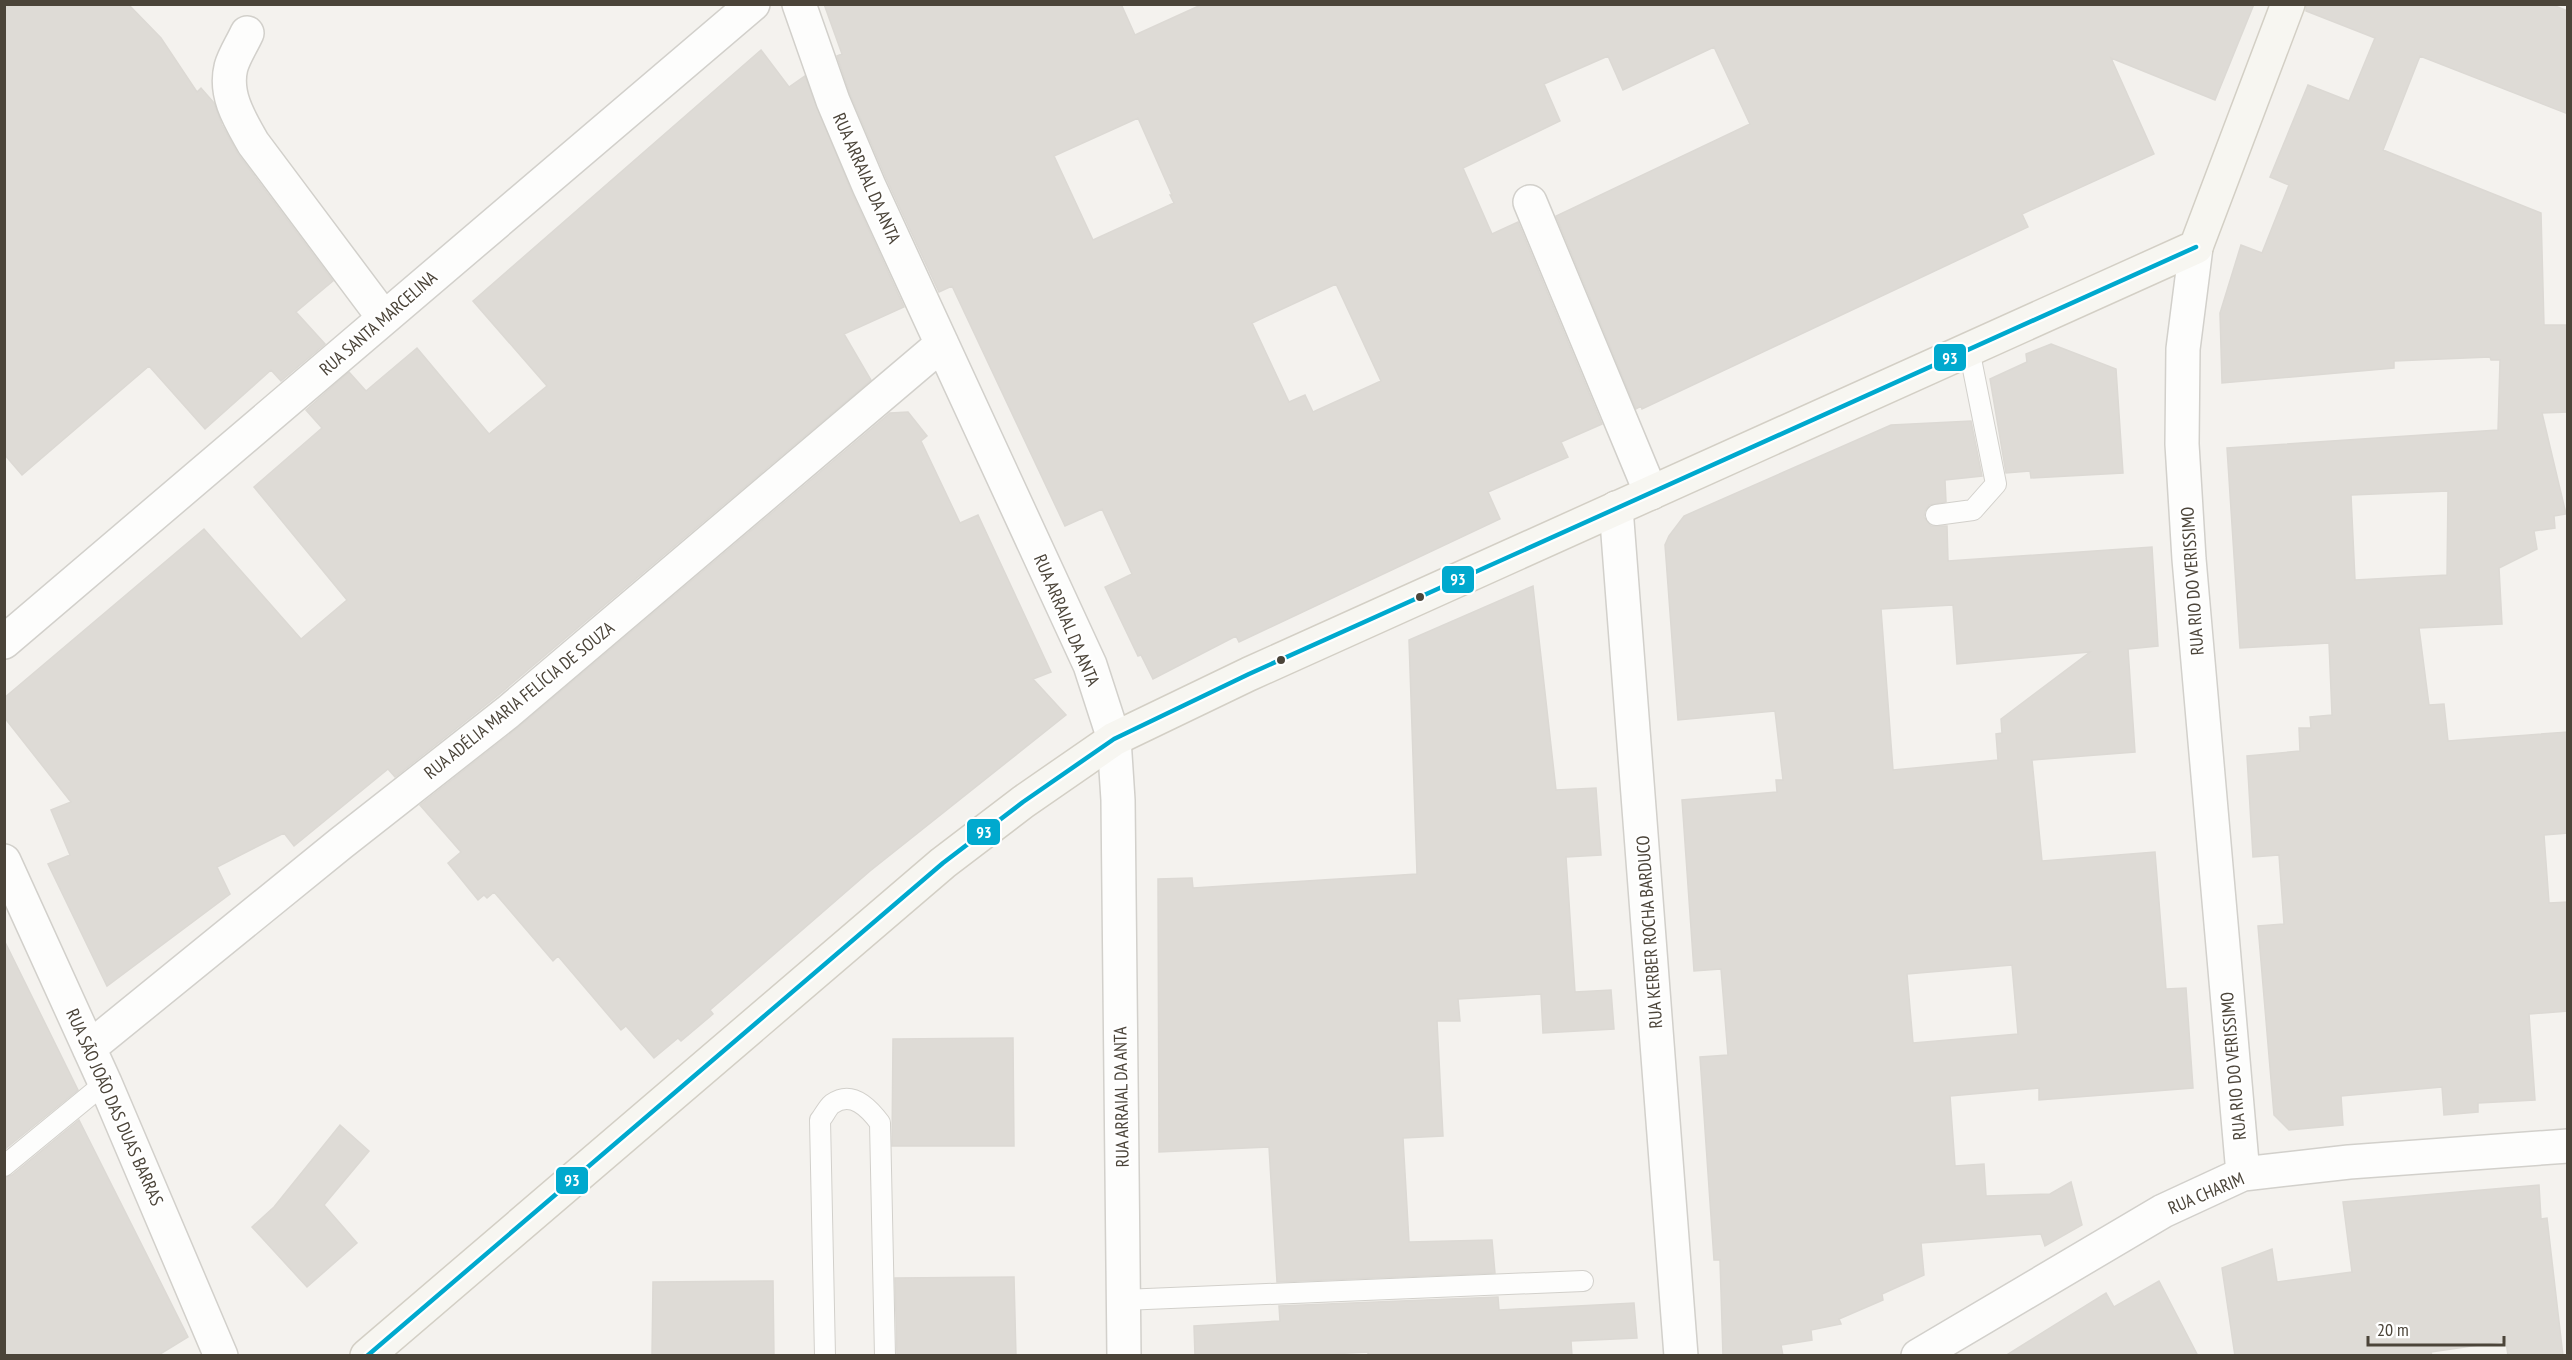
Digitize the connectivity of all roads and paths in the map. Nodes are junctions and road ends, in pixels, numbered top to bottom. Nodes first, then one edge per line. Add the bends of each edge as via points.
1 (753, 4) edge
2 (799, 4) edge
3 (2288, 4) edge
4 (247, 33) dead end
5 (1530, 202) dead end
6 (2196, 248) junction
7 (384, 318) junction
8 (942, 344) junction
9 (1969, 350) junction
10 (1651, 493) junction
11 (1616, 508) junction
12 (1936, 515) dead end
13 (4, 642) edge
14 (1114, 739) junction
15 (4, 861) edge
16 (89, 1048) junction
17 (105, 1083) junction
18 (2568, 1146) edge
19 (4, 1166) edge
20 (2243, 1174) junction
21 (1583, 1281) dead end
22 (1124, 1300) junction
23 (221, 1356) edge
24 (367, 1356) edge
25 (825, 1356) edge
26 (885, 1356) edge
27 (1124, 1356) edge
28 (1681, 1356) edge
29 (1918, 1356) edge

1 - 7 street, RUA SANTA MARCELINA
2 - 8 street, RUA ARRAIAL DA ANTA via 833,101
3 - 6 street, RUA RIO DO VERISSIMO
4 - 7 street via 231,67 230,94 240,121
5 - 10 street
6 - 9 street
6 - 20 street, RUA RIO DO VERISSIMO via 2183,349 2182,444
7 - 13 street, RUA SANTA MARCELINA
8 - 14 street, RUA ARRAIAL DA ANTA via 1090,665
8 - 16 street, RUA ADÉLIA MARIA FELÍCIA DE SOUZA via 508,712
9 - 10 street
9 - 12 lane via 1996,484 1973,510
10 - 11 street
11 - 14 street via 1248,674
11 - 28 street, RUA KERBER ROCHA BARDUCO
14 - 22 street, RUA ARRAIAL DA ANTA
14 - 24 street via 943,862
15 - 16 street, RUA SÃO JOÃO DAS DUAS BARRAS
16 - 17 street, RUA SÃO JOÃO DAS DUAS BARRAS
17 - 19 lane
17 - 23 street, RUA SÃO JOÃO DAS DUAS BARRAS
18 - 20 street, RUA CHARIM
20 - 29 street, RUA CHARIM via 2163,1211
21 - 22 lane
22 - 27 street, RUA ARRAIAL DA ANTA
25 - 26 lane via 820,1120 832,1104 851,1099 867,1106 880,1122

